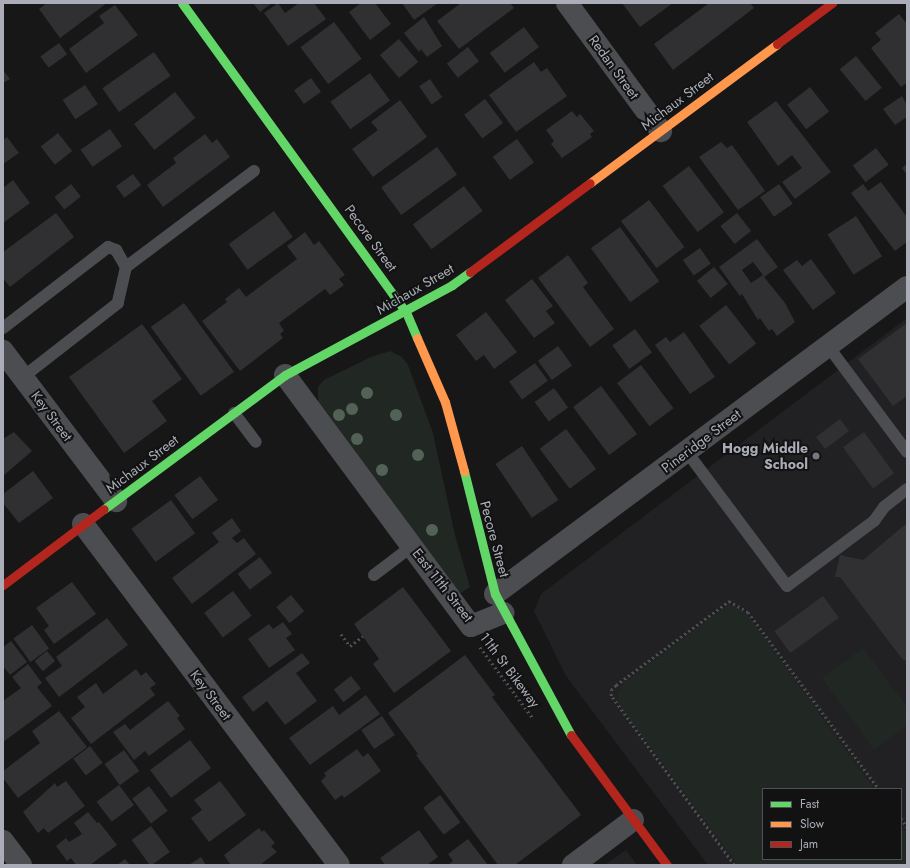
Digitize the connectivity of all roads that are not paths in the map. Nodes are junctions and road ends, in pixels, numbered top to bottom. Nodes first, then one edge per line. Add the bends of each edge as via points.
1 (182, 3) edge
2 (567, 3) edge
3 (832, 3) edge
4 (661, 131) junction
5 (254, 171) dead end
6 (126, 266) junction
7 (907, 287) edge
8 (406, 312) junction
9 (3, 328) edge
10 (828, 346) junction
11 (3, 351) edge
12 (285, 375) junction
13 (23, 377) junction
14 (234, 413) junction
15 (256, 442) dead end
16 (687, 452) junction
17 (907, 452) edge
18 (907, 489) edge
19 (116, 501) junction
20 (83, 524) junction
21 (412, 546) junction
22 (374, 575) dead end
23 (3, 585) edge
24 (499, 603) junction
25 (633, 820) junction
26 (3, 841) edge
27 (22, 865) edge
28 (339, 865) edge
29 (573, 865) edge
30 (667, 865) edge

1 - 8 street, Pecore Street
2 - 4 street, Redan Street
3 - 4 street, Michaux Street
4 - 8 street, Michaux Street via 452,285
5 - 6 lane
6 - 9 lane via 116,250 111,247 104,249
6 - 13 lane via 118,303
7 - 10 street, Pineridge Street
8 - 12 street, Michaux Street
8 - 24 street, Pecore Street via 445,402
10 - 16 street, Pineridge Street
10 - 17 lane
11 - 13 street, Key Street
12 - 14 street, Michaux Street
12 - 21 street, East 11th Street
13 - 19 street, Key Street
14 - 15 lane
14 - 19 street, Michaux Street
16 - 18 lane via 787,586 874,521 884,507
16 - 24 street, Pineridge Street
19 - 20 street, Michaux Street
20 - 23 street, Michaux Street
20 - 28 street, Key Street
21 - 22 lane
21 - 24 street, East 11th Street via 471,626
24 - 25 street via 567,730
25 - 29 street
25 - 30 street
26 - 27 street

